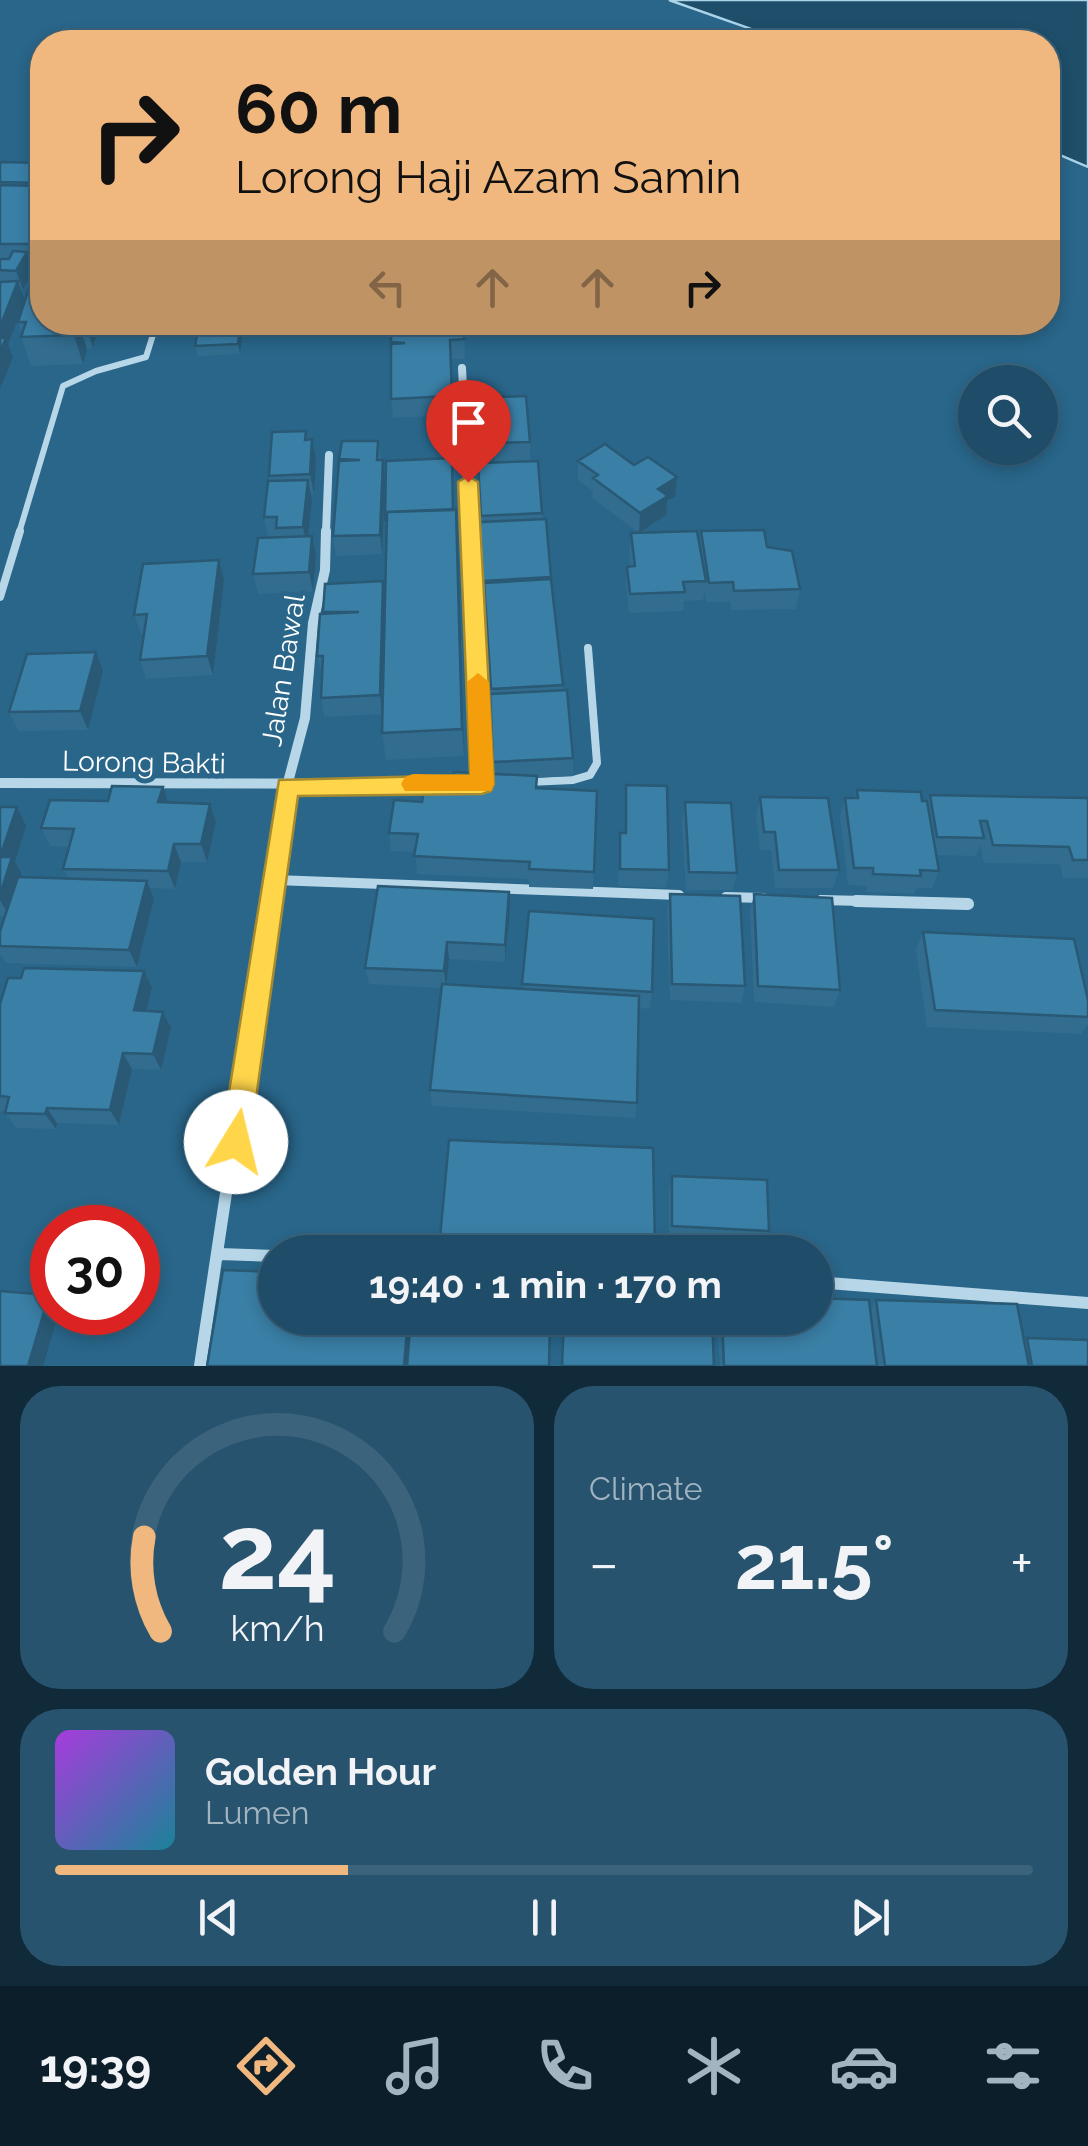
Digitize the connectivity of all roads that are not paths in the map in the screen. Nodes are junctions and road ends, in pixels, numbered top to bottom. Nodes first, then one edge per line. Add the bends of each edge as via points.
1 (153, 335) edge
2 (462, 368) dead end
3 (328, 455) dead end
4 (0, 598) edge
5 (588, 648) dead end
6 (0, 783) edge
7 (517, 783) edge
8 (482, 784) junction
9 (500, 784) edge
10 (287, 786) junction
11 (275, 880) junction
12 (694, 896) edge
13 (714, 896) edge
14 (772, 898) edge
15 (812, 900) edge
16 (968, 904) dead end
17 (219, 1254) junction
18 (258, 1255) edge
19 (833, 1283) edge
20 (1088, 1304) edge
21 (200, 1366) edge

1 - 4 lane via 146,357 63,386
2 - 8 street
3 - 10 street, Jalan Bawal via 325,570 305,718
5 - 7 lane via 597,763 590,775 574,780
6 - 10 street, Lorong Bakti
8 - 9 lane
8 - 10 street, Lorong Bakti
10 - 11 street, Jalan Bawal
11 - 12 street
11 - 17 street, Jalan Bawal
13 - 14 street
15 - 16 street
17 - 18 street
17 - 21 street, Jalan Bawal
19 - 20 street

